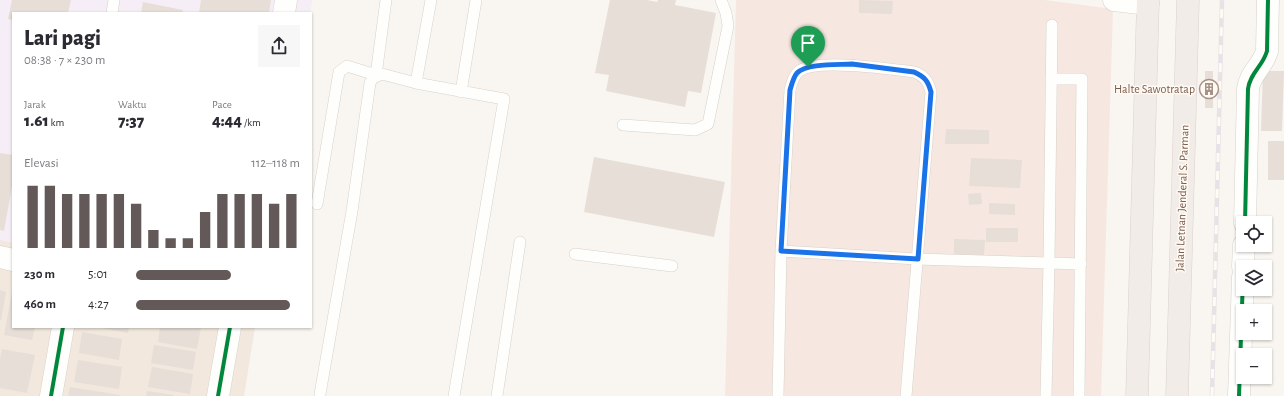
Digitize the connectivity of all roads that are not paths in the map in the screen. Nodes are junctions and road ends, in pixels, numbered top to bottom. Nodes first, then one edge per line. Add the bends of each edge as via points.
1 (114, 0) edge
2 (286, 0) edge
3 (386, 0) edge
4 (431, 0) edge
5 (476, 0) edge
6 (721, 0) edge
7 (1114, 0) edge
8 (1188, 0) edge
9 (1268, 0) edge
10 (1148, 2) edge
11 (112, 12) edge
12 (284, 12) edge
13 (1052, 25) dead end
14 (376, 75) junction
15 (1051, 79) junction
16 (416, 83) junction
17 (461, 92) junction
18 (623, 125) dead end
19 (317, 204) dead end
20 (1245, 216) edge
21 (520, 242) dead end
22 (781, 251) junction
23 (575, 254) dead end
24 (0, 257) edge
25 (918, 259) junction
26 (12, 260) edge
27 (1050, 263) junction
28 (1081, 264) junction
29 (672, 266) dead end
30 (1242, 296) edge
31 (63, 328) edge
32 (230, 328) edge
33 (320, 394) dead end
34 (51, 396) edge
35 (218, 396) edge
36 (454, 396) edge
37 (497, 396) edge
38 (778, 396) edge
39 (906, 396) edge
40 (1046, 396) edge
41 (1079, 396) edge
42 (1137, 396) edge
43 (1177, 396) edge
44 (1239, 396) edge

1 - 11 lane
2 - 12 street
3 - 14 lane
4 - 16 lane
5 - 17 lane
6 - 18 lane via 728,26 708,124 695,130
7 - 10 street
8 - 43 highway, Jalan Letnan Jenderal S. Parman
9 - 20 street via 1268,51 1265,59 1251,76 1248,89
10 - 42 highway
13 - 15 lane
14 - 16 lane via 382,74
14 - 19 lane via 347,66 339,72
14 - 33 lane via 370,83 352,211
15 - 27 lane
15 - 28 lane via 1082,79
16 - 17 lane
17 - 36 lane via 504,99
21 - 37 lane
22 - 25 lane
22 - 25 lane via 790,90 793,80 796,74 808,67 852,64 914,72 924,76 928,82 931,92
22 - 38 lane
23 - 29 lane
24 - 26 street
25 - 27 lane
25 - 39 lane
27 - 28 lane
27 - 40 lane
28 - 41 lane
30 - 44 street
31 - 34 street
32 - 35 street

